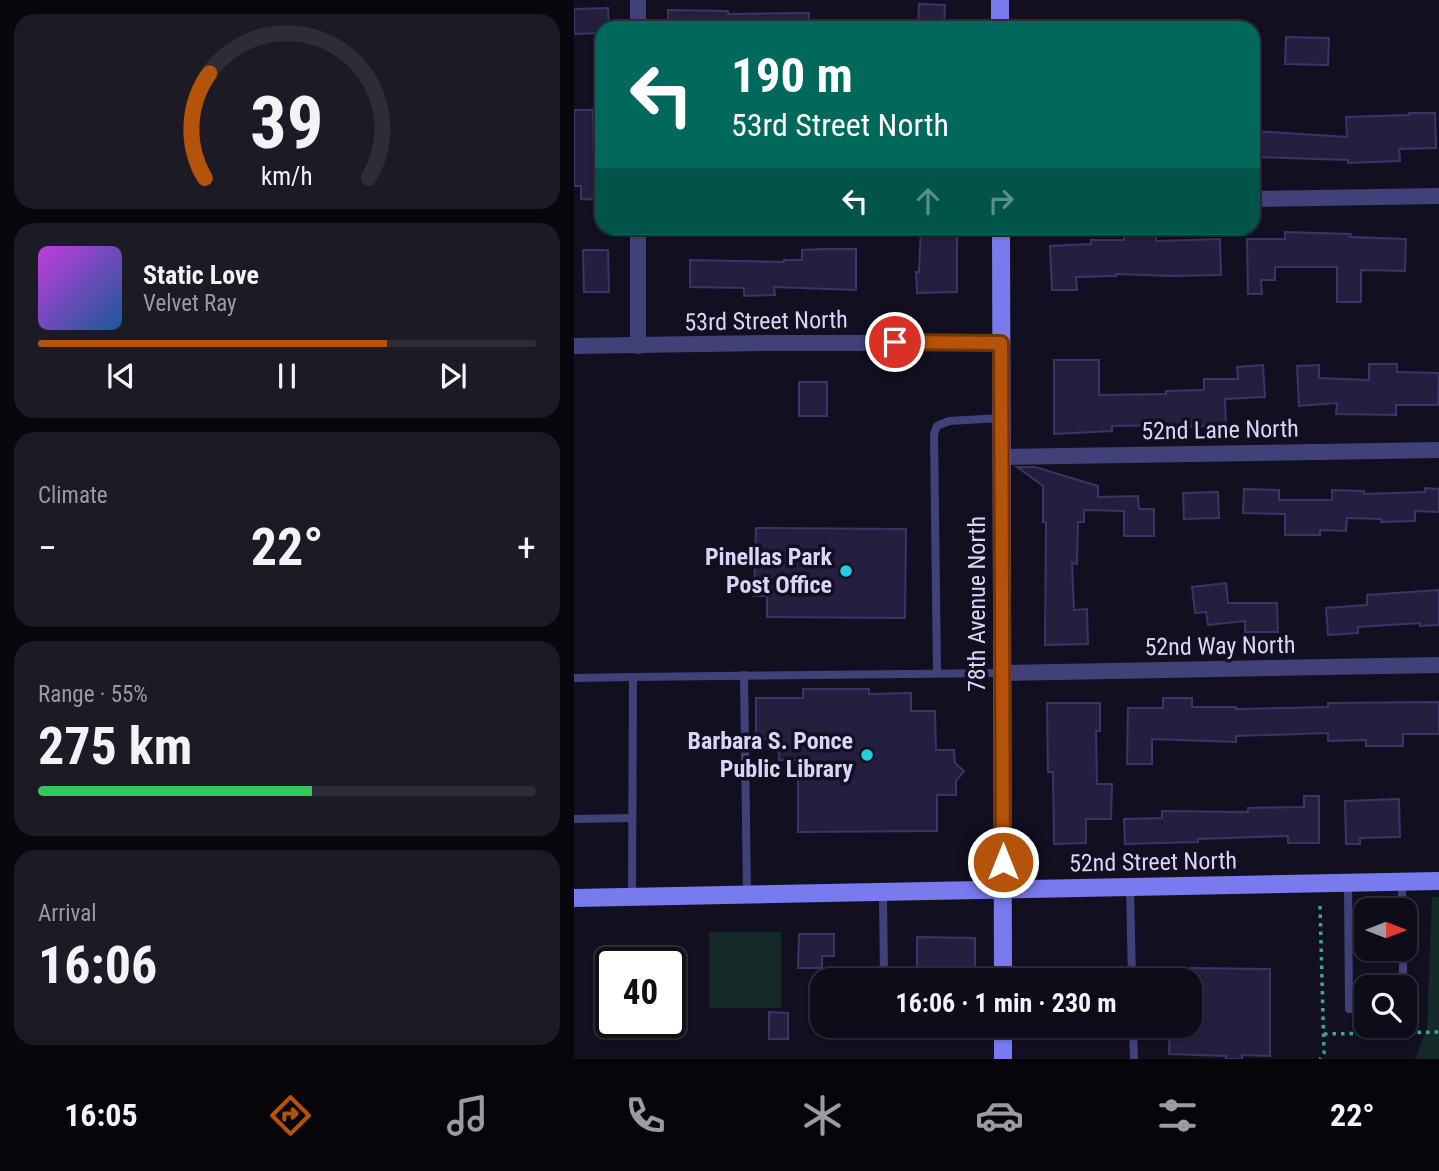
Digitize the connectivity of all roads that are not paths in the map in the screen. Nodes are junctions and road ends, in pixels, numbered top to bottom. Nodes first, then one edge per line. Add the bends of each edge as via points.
1 (638, 0) edge
2 (1000, 0) edge
3 (638, 21) edge
4 (1000, 21) edge
5 (1439, 196) edge
6 (1260, 199) edge
7 (638, 235) edge
8 (1001, 235) edge
9 (1001, 343) junction
10 (574, 346) edge
11 (638, 346) junction
12 (1002, 418) junction
13 (1439, 450) edge
14 (1002, 457) junction
15 (1439, 665) edge
16 (937, 673) junction
17 (1002, 673) junction
18 (744, 675) junction
19 (632, 677) junction
20 (574, 678) edge
21 (632, 818) junction
22 (574, 819) edge
23 (1402, 881) junction
24 (1439, 881) edge
25 (1348, 883) junction
26 (1130, 887) junction
27 (1003, 889) junction
28 (883, 891) junction
29 (747, 894) junction
30 (632, 897) junction
31 (574, 898) edge
32 (1402, 898) edge
33 (884, 968) edge
34 (1003, 968) edge
35 (1132, 968) edge
36 (1354, 1009) edge
37 (1003, 1038) edge
38 (1133, 1038) edge
39 (1003, 1059) edge
40 (1133, 1059) edge

1 - 3 street
2 - 4 street
5 - 6 street
7 - 11 street
8 - 9 street, 78th Avenue North
9 - 11 street, 53rd Street North
9 - 12 street, 78th Avenue North
10 - 11 street, 53rd Street North
12 - 14 street, 78th Avenue North
12 - 16 lane via 949,421 937,426 934,434
13 - 14 street, 52nd Lane North
14 - 17 street, 78th Avenue North
15 - 17 street, 52nd Way North
16 - 17 lane
16 - 18 lane
17 - 27 street, 78th Avenue North
18 - 19 lane
18 - 29 lane
19 - 20 lane
19 - 21 lane
21 - 22 lane
21 - 30 lane
23 - 24 street, 52nd Street North
23 - 25 street, 52nd Street North
23 - 32 lane
25 - 26 street, 52nd Street North
25 - 36 lane via 1349,1009
26 - 27 street, 52nd Street North
26 - 35 lane
27 - 28 street, 52nd Street North
27 - 34 street, 78th Avenue North
28 - 29 street, 52nd Street North
28 - 33 lane
29 - 30 street, 52nd Street North
30 - 31 street, 52nd Street North
37 - 39 street
38 - 40 lane

